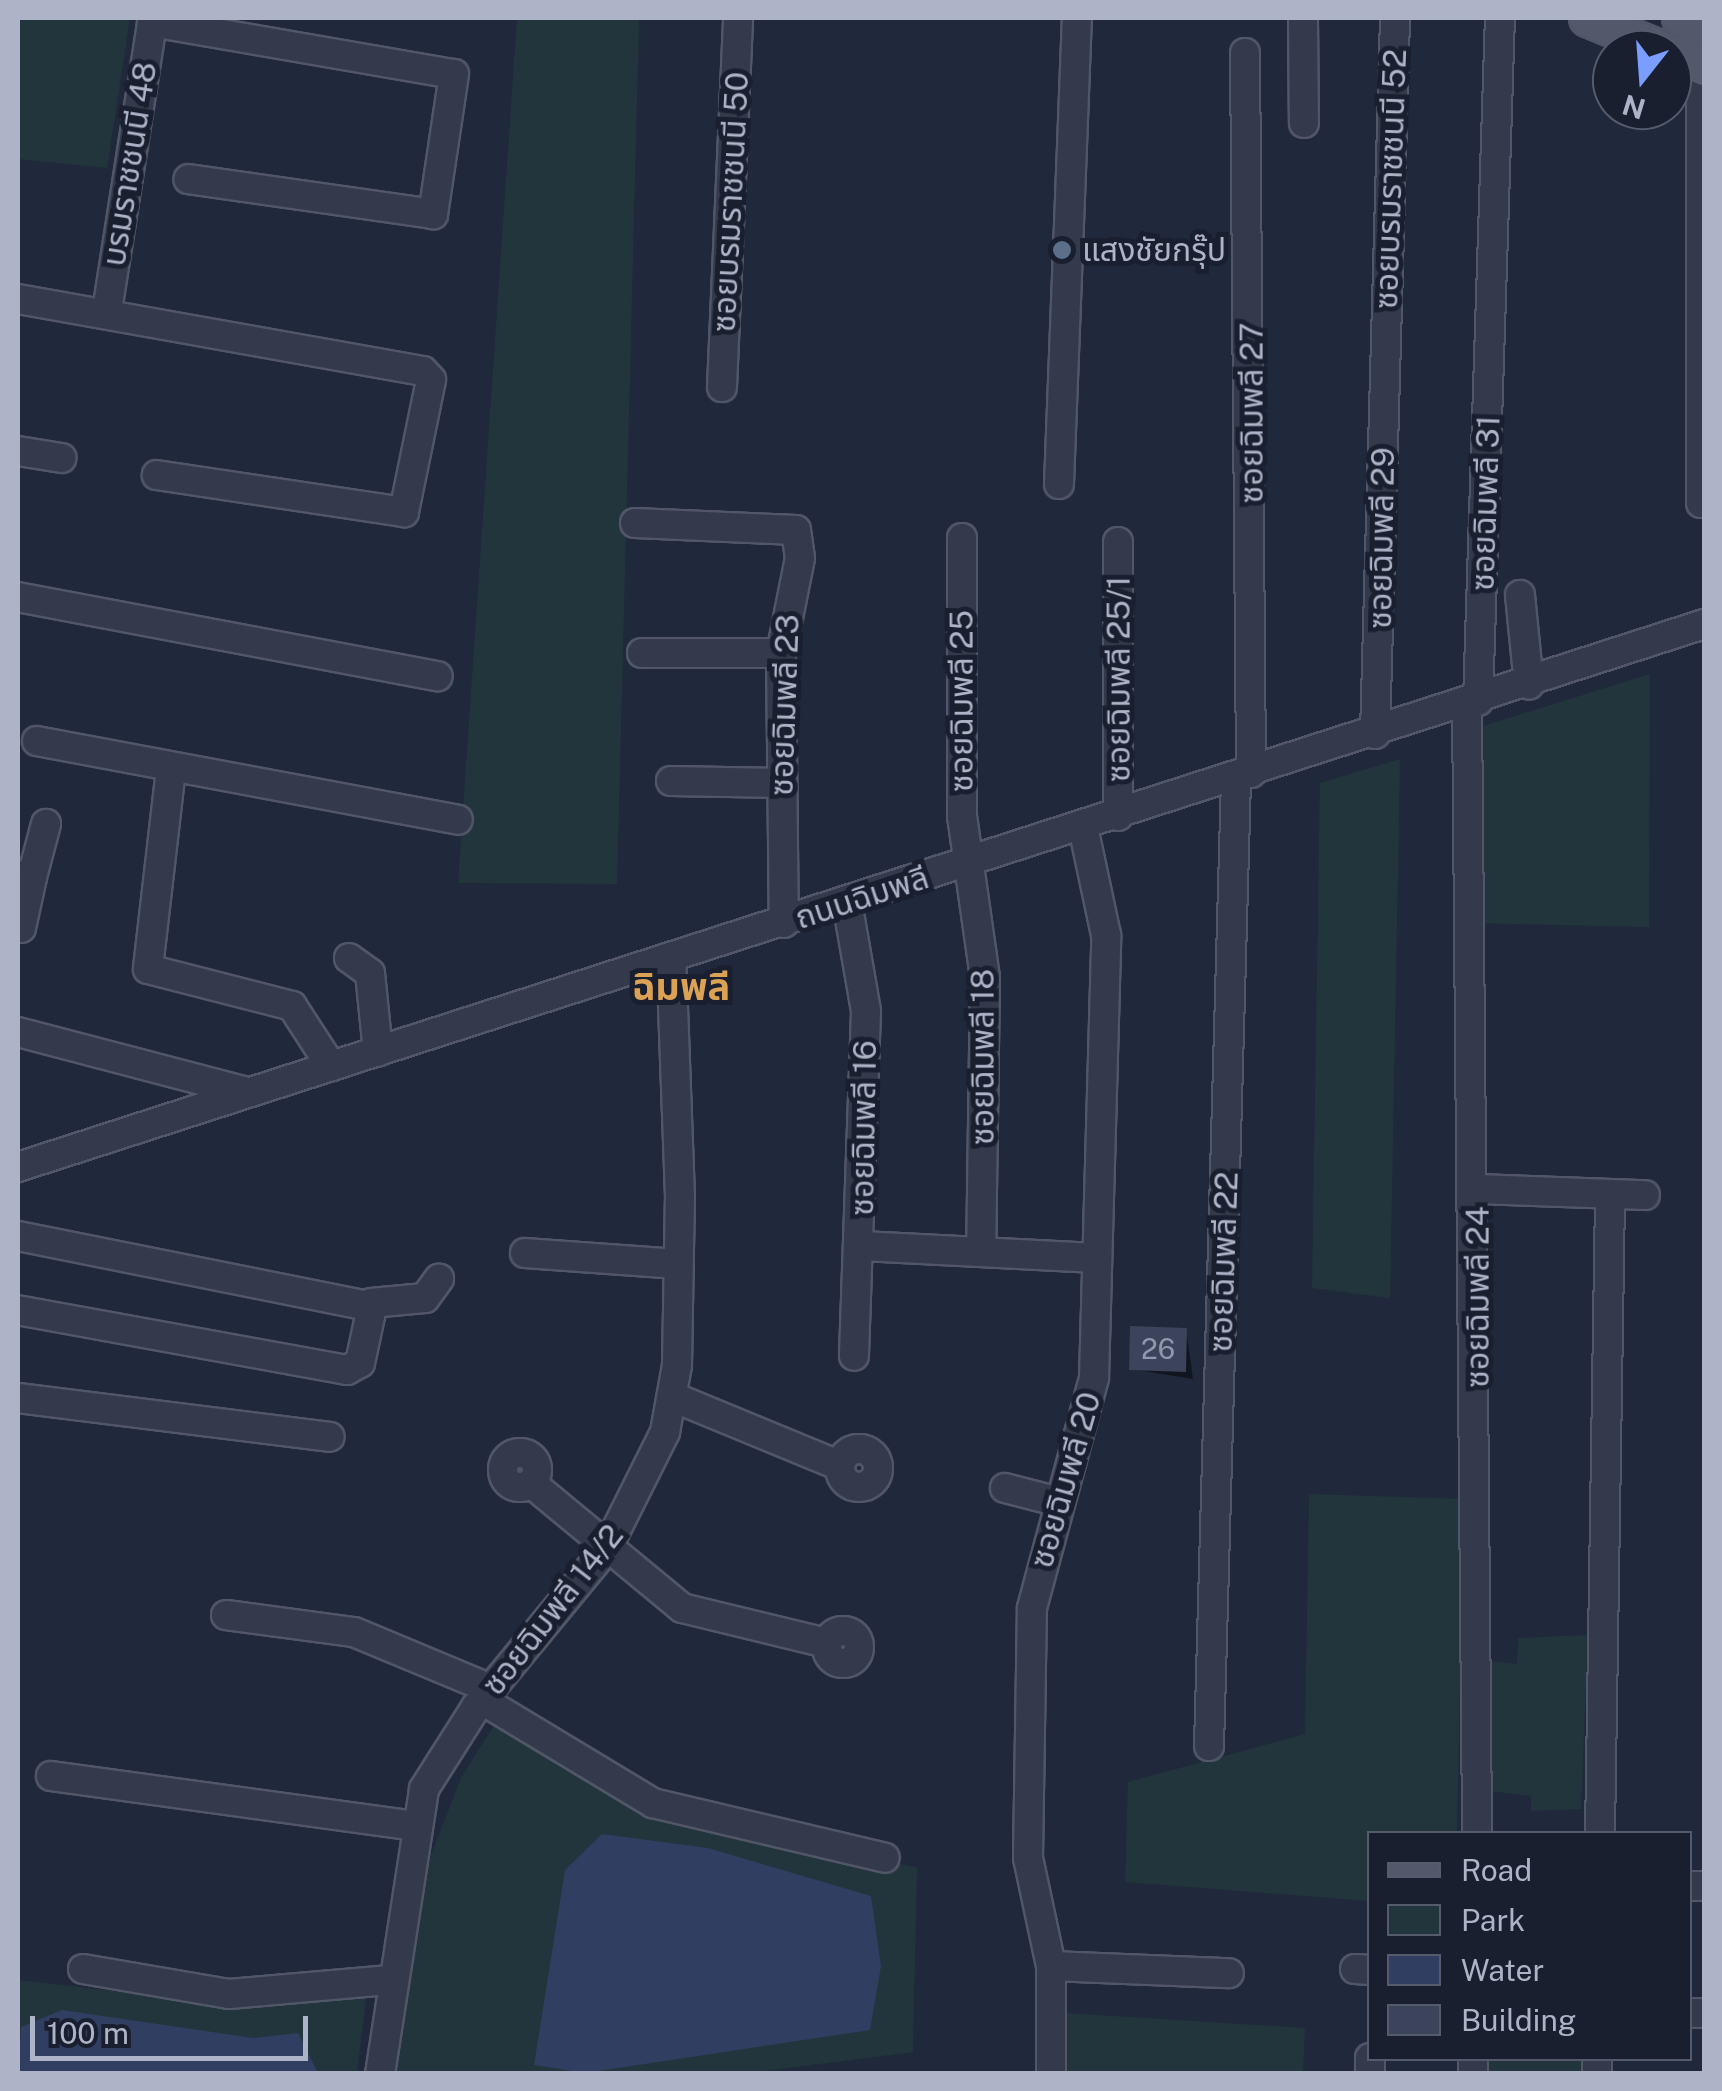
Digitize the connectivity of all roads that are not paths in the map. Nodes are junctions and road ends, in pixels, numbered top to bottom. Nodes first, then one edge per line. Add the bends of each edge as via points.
1 (738, 18) edge
2 (1076, 18) edge
3 (1303, 18) edge
4 (1395, 18) edge
5 (1500, 18) edge
6 (1587, 18) edge
7 (1680, 18) edge
8 (152, 20) edge
9 (1704, 28) edge
10 (1616, 30) edge
11 (1245, 53) dead end
12 (1693, 62) edge
13 (1304, 122) dead end
14 (188, 179) dead end
15 (18, 298) edge
16 (108, 311) junction
17 (1386, 341) joint
18 (722, 386) dead end
19 (18, 450) edge
20 (61, 458) dead end
21 (157, 475) dead end
22 (1058, 484) dead end
23 (1700, 504) dead end
24 (635, 523) dead end
25 (962, 538) dead end
26 (1118, 542) dead end
27 (1520, 595) dead end
28 (18, 597) edge
29 (1704, 624) edge
30 (642, 653) dead end
31 (781, 653) junction
32 (438, 676) dead end
33 (1529, 685) junction
34 (1472, 702) junction
35 (1376, 734) junction
36 (37, 741) dead end
37 (171, 769) junction
38 (1244, 776) junction
39 (672, 781) dead end
40 (782, 783) junction
41 (1118, 816) junction
42 (458, 820) dead end
43 (46, 824) dead end
44 (1083, 827) junction
45 (967, 864) junction
46 (25, 876) edge
47 (847, 902) junction
48 (784, 923) junction
49 (21, 928) dead end
50 (671, 957) junction
51 (349, 958) dead end
52 (18, 1032) edge
53 (378, 1052) junction
54 (331, 1066) junction
55 (248, 1093) junction
56 (18, 1167) edge
57 (1478, 1189) junction
58 (1610, 1195) junction
59 (1645, 1195) dead end
60 (18, 1236) edge
61 (861, 1246) junction
62 (525, 1252) dead end
63 (981, 1252) junction
64 (1098, 1258) junction
65 (678, 1264) junction
66 (439, 1280) dead end
67 (371, 1303) junction
68 (18, 1310) edge
69 (854, 1356) dead end
70 (673, 1397) junction
71 (18, 1398) edge
72 (330, 1437) dead end
73 (840, 1466) dead end
74 (531, 1483) dead end
75 (1004, 1488) dead end
76 (1059, 1502) junction
77 (608, 1548) junction
78 (226, 1615) dead end
79 (826, 1643) dead end
80 (486, 1695) junction
81 (1209, 1746) dead end
82 (51, 1776) dead end
83 (414, 1826) junction
84 (1477, 1831) edge
85 (1600, 1831) edge
86 (886, 1858) dead end
87 (1051, 1966) junction
88 (83, 1969) dead end
89 (1229, 1973) dead end
90 (390, 1980) junction
91 (380, 2074) edge
92 (1051, 2074) edge

1 - 18 street, ซอยบรมราชชนนี 50
2 - 22 street
3 - 13 street
4 - 17 street, ซอยบรมราชชนนี 52
5 - 34 street, ซอยฉิมพลี 31
6 - 10 main road
7 - 9 main road
8 - 14 street via 444,68 457,86 433,214
8 - 16 street, บรมราชชนนี 48
11 - 38 street, ซอยฉิมพลี 27
12 - 23 street
15 - 16 street
16 - 21 street via 422,371 431,380 404,512
17 - 35 street, ซอยฉิมพลี 29
19 - 20 street
24 - 31 street, ซอยฉิมพลี 23 via 796,530 800,558
25 - 45 street, ซอยฉิมพลี 25
26 - 41 street, ซอยฉิมพลี 25/1
27 - 33 street
28 - 32 street
29 - 33 street, ถนนฉิมพลี
30 - 31 street
31 - 40 street, ซอยฉิมพลี 23
33 - 34 street, ถนนฉิมพลี
34 - 35 street, ถนนฉิมพลี
34 - 57 street, ซอยฉิมพลี 24 via 1468,1174
35 - 38 street, ถนนฉิมพลี
36 - 37 street
37 - 42 street
37 - 54 street via 148,969 292,1006
38 - 41 street, ถนนฉิมพลี
38 - 81 street, ซอยฉิมพลี 22
39 - 40 street
40 - 48 street, ซอยฉิมพลี 23
41 - 44 street, ถนนฉิมพลี
43 - 46 street
44 - 45 street, ถนนฉิมพลี
44 - 64 street, ซอยฉิมพลี 20 via 1106,936
45 - 47 street, ถนนฉิมพลี
45 - 63 street, ซอยฉิมพลี 18 via 986,977
46 - 49 street
47 - 48 street, ถนนฉิมพลี
47 - 61 street, ซอยฉิมพลี 16 via 865,986
48 - 50 street, ถนนฉิมพลี
50 - 53 street, ถนนฉิมพลี
50 - 65 street, ซอยฉิมพลี 14/2 via 680,1022
51 - 53 street via 370,973
52 - 55 street
53 - 54 street, ถนนฉิมพลี
54 - 55 street, ถนนฉิมพลี
55 - 56 street, ถนนฉิมพลี
57 - 58 street
57 - 84 street, ซอยฉิมพลี 24
58 - 59 street
58 - 85 street
60 - 67 street
61 - 63 street
61 - 69 street, ซอยฉิมพลี 16
62 - 65 street
63 - 64 street
64 - 76 street, ซอยฉิมพลี 20 via 1094,1378
65 - 70 street, ซอยฉิมพลี 14/2
66 - 67 street via 425,1298
67 - 68 street via 360,1364 347,1370
70 - 73 street
70 - 77 street, ซอยฉิมพลี 14/2 via 650,1474
71 - 72 street
74 - 77 street
75 - 76 street
76 - 87 street, ซอยฉิมพลี 20 via 1032,1608 1028,1800 1028,1858
77 - 79 street via 682,1608
77 - 80 street, ซอยฉิมพลี 14/2
78 - 80 street via 354,1632
80 - 83 street, ซอยฉิมพลี 14/2 via 424,1789
80 - 86 street via 653,1802
82 - 83 street
83 - 90 street, ซอยฉิมพลี 14/2
87 - 89 street
87 - 92 street, ซอยฉิมพลี 20
88 - 90 street via 229,1994
90 - 91 street, ซอยฉิมพลี 14/2

